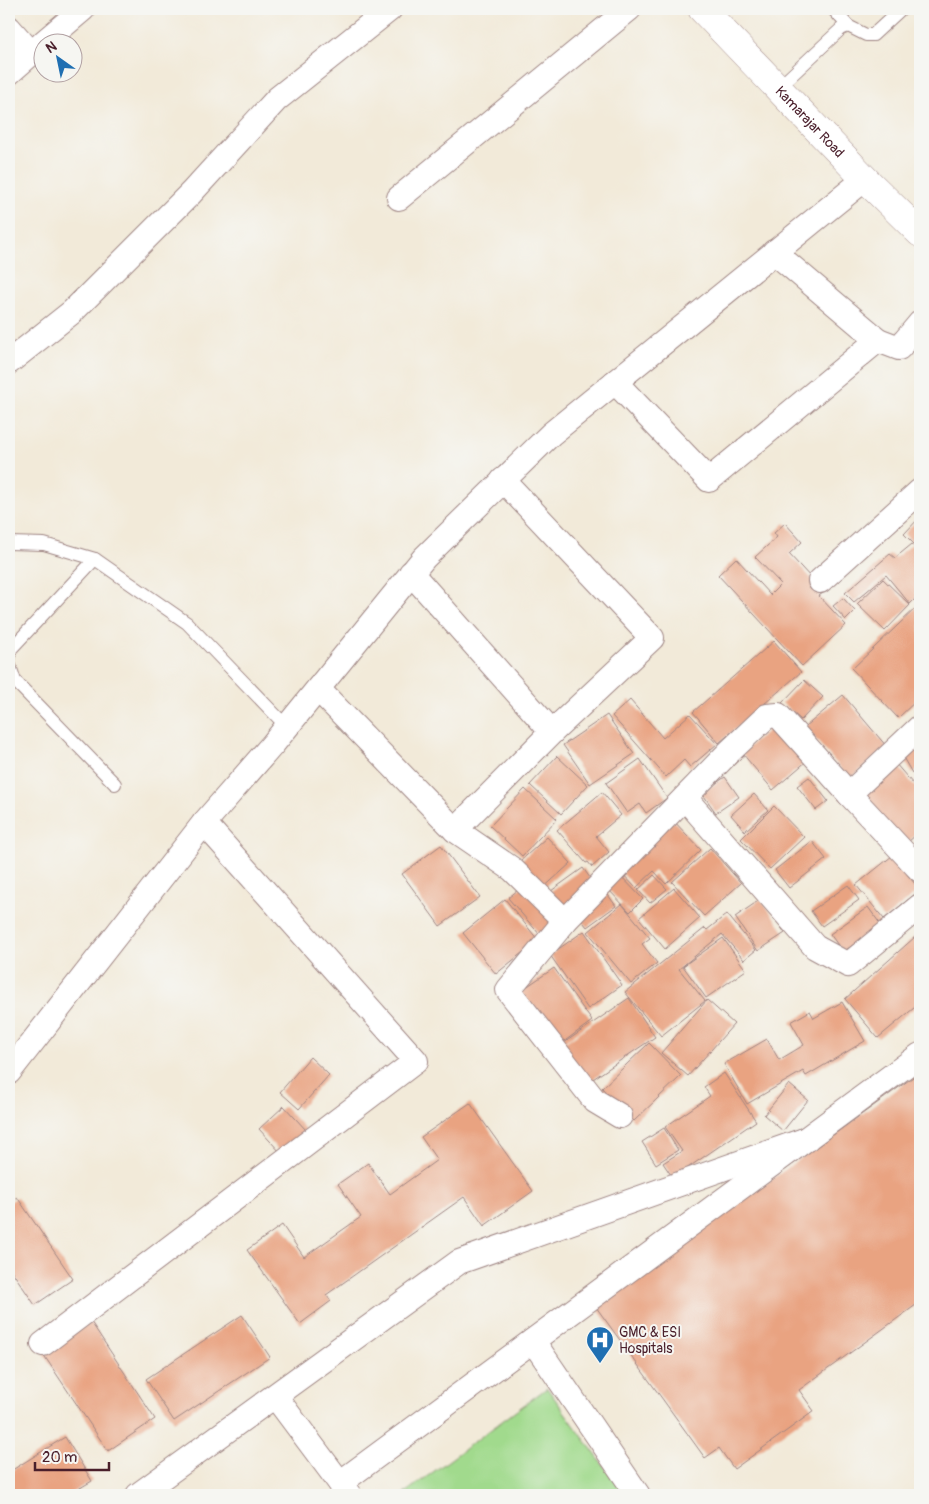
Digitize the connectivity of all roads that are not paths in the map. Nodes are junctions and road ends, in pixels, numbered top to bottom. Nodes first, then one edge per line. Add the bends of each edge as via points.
1 (83, 9) edge
2 (390, 9) edge
3 (629, 9) edge
4 (702, 9) edge
5 (833, 9) edge
6 (901, 9) edge
7 (848, 26) junction
8 (9, 28) edge
9 (56, 32) edge
10 (32, 43) edge
11 (32, 53) edge
12 (9, 73) edge
13 (778, 88) junction
14 (865, 179) junction
15 (399, 198) dead end
16 (920, 233) edge
17 (774, 252) junction
18 (920, 323) edge
19 (878, 340) junction
20 (9, 362) edge
21 (614, 382) junction
22 (503, 480) junction
23 (920, 491) edge
24 (9, 543) edge
25 (95, 559) junction
26 (411, 573) junction
27 (820, 581) dead end
28 (9, 661) edge
29 (318, 689) junction
30 (287, 727) junction
31 (920, 727) edge
32 (552, 732) junction
33 (114, 784) dead end
34 (849, 794) junction
35 (685, 798) junction
36 (204, 823) junction
37 (455, 830) junction
38 (920, 870) edge
39 (920, 906) edge
40 (564, 921) junction
41 (920, 1056) edge
42 (9, 1072) edge
43 (620, 1116) dead end
44 (807, 1139) junction
45 (533, 1341) junction
46 (43, 1344) dead end
47 (275, 1396) junction
48 (344, 1489) edge
49 (138, 1495) edge
50 (638, 1495) edge

1 - 9 street
2 - 20 street via 277,99 191,193 72,312
3 - 15 street
4 - 13 main road, Kamarajar Road
5 - 7 lane
6 - 7 lane via 873,34 866,35
7 - 13 lane
8 - 10 street
11 - 12 street
13 - 14 main road, Kamarajar Road
14 - 16 main road, Kamarajar Road
14 - 17 street
17 - 19 street
17 - 21 street
18 - 19 street via 899,348
19 - 21 street via 709,480
21 - 22 street via 551,434
22 - 26 street
22 - 32 street via 652,638
23 - 27 street
24 - 25 lane via 44,544
25 - 28 lane
25 - 30 lane via 186,623
26 - 29 street
26 - 32 street
28 - 33 lane via 15,681
29 - 30 street
29 - 37 street
30 - 36 street
31 - 34 street
32 - 37 street
34 - 35 street via 778,715 767,716 758,724
34 - 38 street
35 - 39 street via 815,947 848,965
35 - 40 street
36 - 42 street
36 - 46 street via 416,1061
37 - 40 street via 512,869
40 - 43 street via 508,990 595,1101
41 - 44 street
44 - 45 street
44 - 47 street via 459,1262
45 - 48 street
45 - 50 street
47 - 48 street
47 - 49 street

